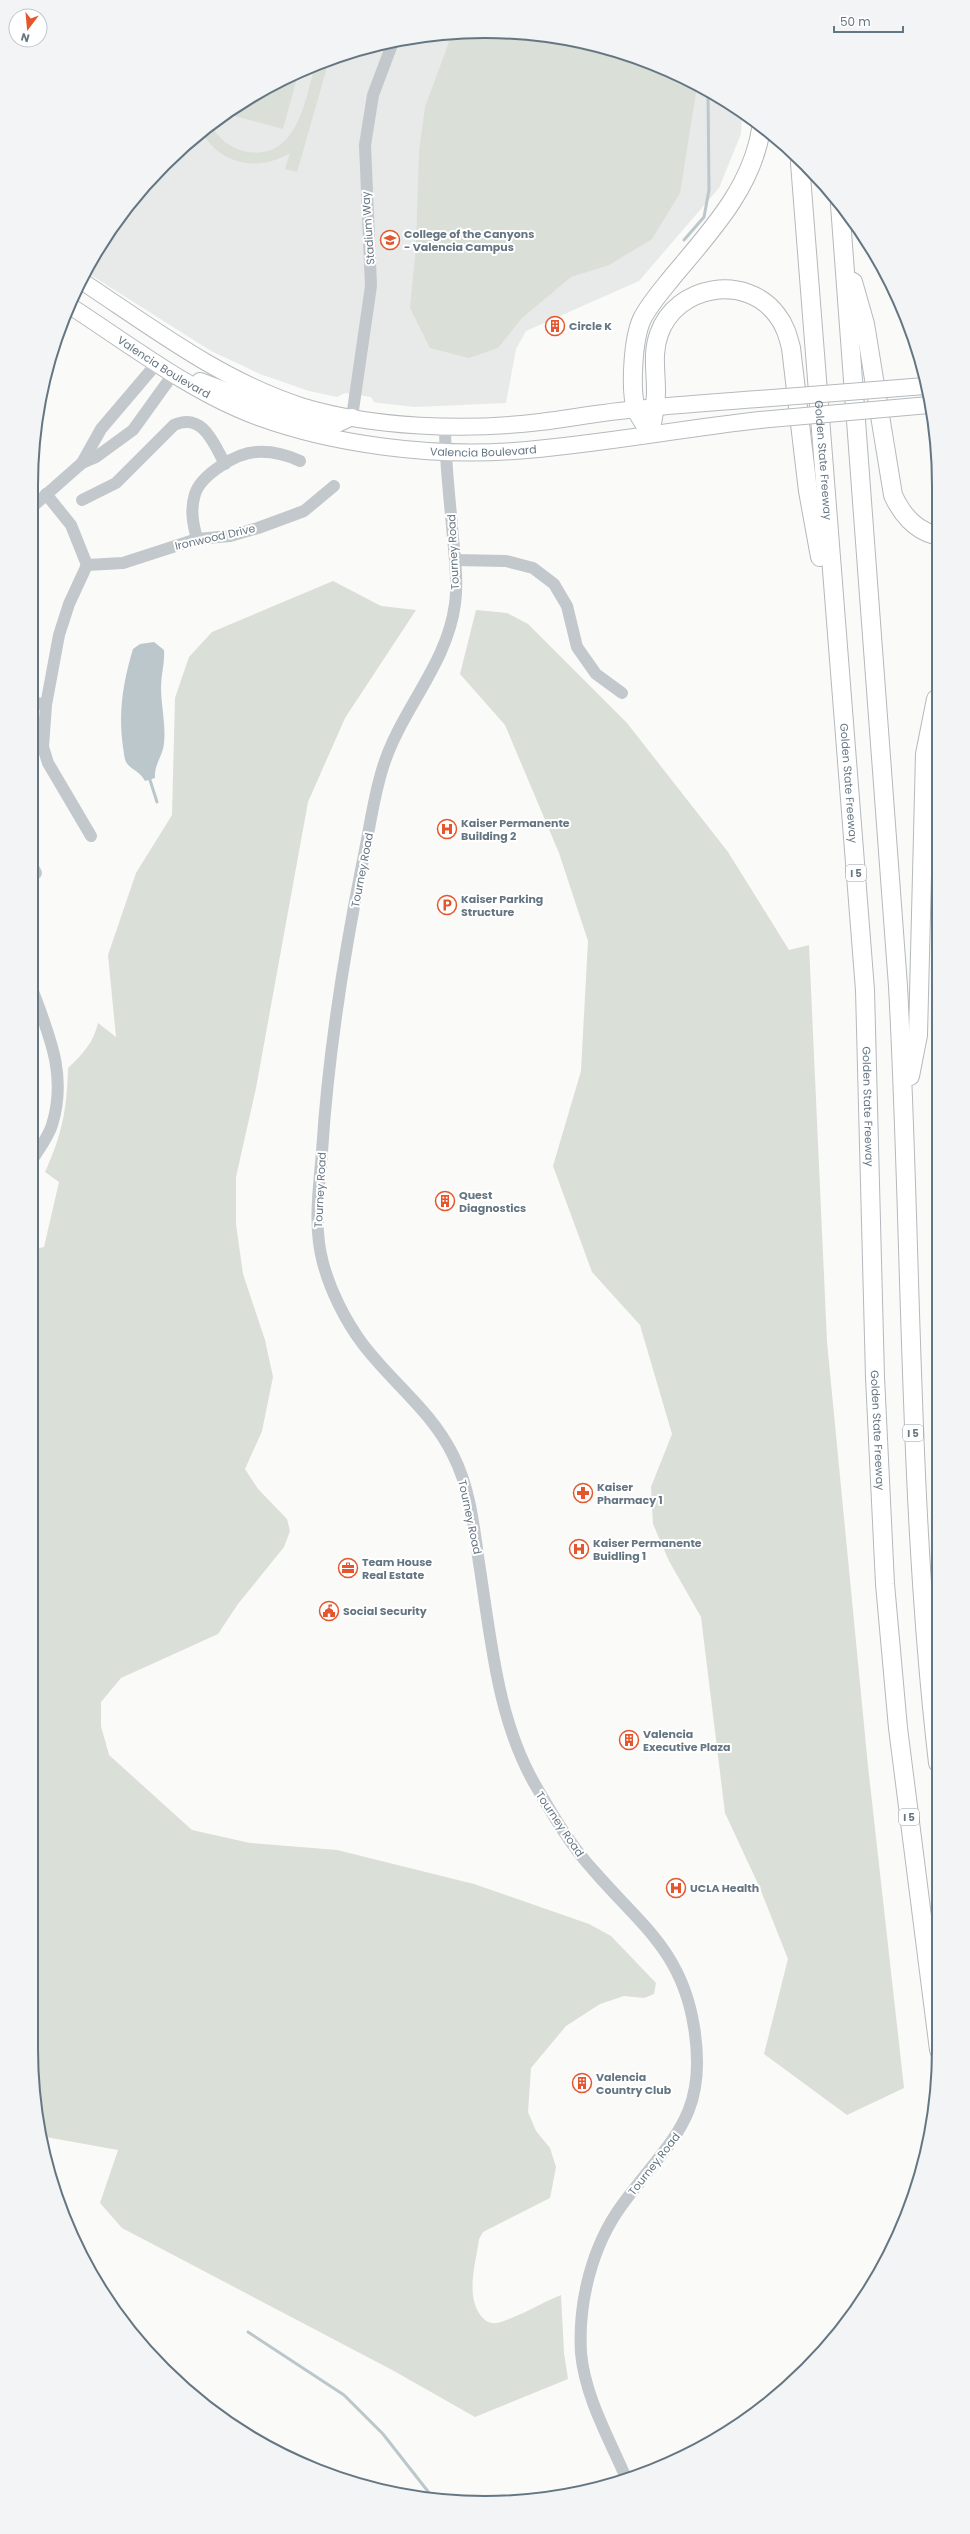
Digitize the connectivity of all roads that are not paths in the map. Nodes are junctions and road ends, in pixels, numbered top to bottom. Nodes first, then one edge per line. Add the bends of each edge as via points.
1 (390, 49) edge
2 (760, 133) edge
3 (800, 168) edge
4 (841, 214) edge
5 (843, 250) junction
6 (86, 284) edge
7 (74, 309) edge
8 (158, 362) junction
9 (174, 373) junction
10 (921, 386) edge
11 (924, 405) edge
12 (655, 408) junction
13 (636, 409) junction
14 (352, 417) junction
15 (445, 426) junction
16 (650, 433) junction
17 (445, 451) junction
18 (300, 461) dead end
19 (82, 463) junction
20 (225, 464) junction
21 (334, 486) dead end
22 (46, 494) junction
23 (82, 500) dead end
24 (38, 501) edge
25 (932, 534) edge
26 (197, 539) junction
27 (455, 560) junction
28 (87, 565) junction
29 (837, 654) junction
30 (622, 693) dead end
31 (38, 703) edge
32 (46, 705) junction
33 (932, 719) edge
34 (91, 836) dead end
35 (38, 1005) edge
36 (905, 1102) junction
37 (38, 1150) edge
38 (932, 1704) edge
39 (932, 1995) edge
40 (624, 2474) edge

1 - 14 street, Stadium Way via 373,95 365,145 371,286
2 - 13 highway via 750,169 739,192 722,218 652,302 642,320 633,350
3 - 29 highway, Golden State Freeway / I 5
4 - 5 highway, I 5
5 - 25 highway via 865,324 893,494 899,508 908,518
5 - 36 highway, I 5 via 880,728
6 - 14 main road via 230,376 302,406
7 - 8 main road, Valencia Boulevard
8 - 9 main road, Valencia Boulevard
8 - 19 street via 102,429
9 - 14 main road via 229,390 288,414 320,422 335,425
9 - 17 main road, Valencia Boulevard via 241,410 303,431 358,443
9 - 19 street via 134,430 96,457
10 - 12 main road, bridge
11 - 16 main road, Valencia Boulevard, bridge
12 - 13 main road
12 - 16 highway
12 - 29 highway via 654,360 659,333 669,315 683,300 718,289 739,290 761,300 777,314 787,330 791,348 808,491
13 - 15 main road via 539,422
13 - 16 highway
14 - 15 main road
15 - 17 street, Tourney Road
16 - 17 main road, Valencia Boulevard via 575,445 512,451
17 - 27 street, Tourney Road
18 - 20 street via 276,453 254,452
19 - 22 street
20 - 23 street via 204,428 194,422 180,422 116,483
20 - 26 street via 207,475 195,494 192,514
21 - 26 street, Ironwood Drive via 297,514 230,536
22 - 24 street
22 - 28 street via 71,525
26 - 28 street, Ironwood Drive via 123,563
27 - 30 street via 506,561 533,568 554,584 567,606 577,647 596,674
27 - 40 street, Tourney Road via 455,602 447,637 437,663 398,730 382,768 359,880 336,1006 324,1117 318,1234 323,1263 347,1318 363,1344 424,1409 453,1454 466,1486 498,1680 518,1750 534,1783 572,1844 593,1870 655,1935 676,1970 689,2004 697,2059 694,2093 689,2110 674,2140 613,2219 596,2255 584,2299 581,2357 586,2383
28 - 32 street via 69,604 59,635
29 - 39 highway, Golden State Freeway / I 5 via 867,1042 875,1377 885,1584 898,1728
31 - 32 street
32 - 34 street via 43,747 48,763
33 - 36 highway via 925,754 918,1035
35 - 37 street via 56,1054 59,1082 52,1125
36 - 38 highway, I 5 via 917,1514

